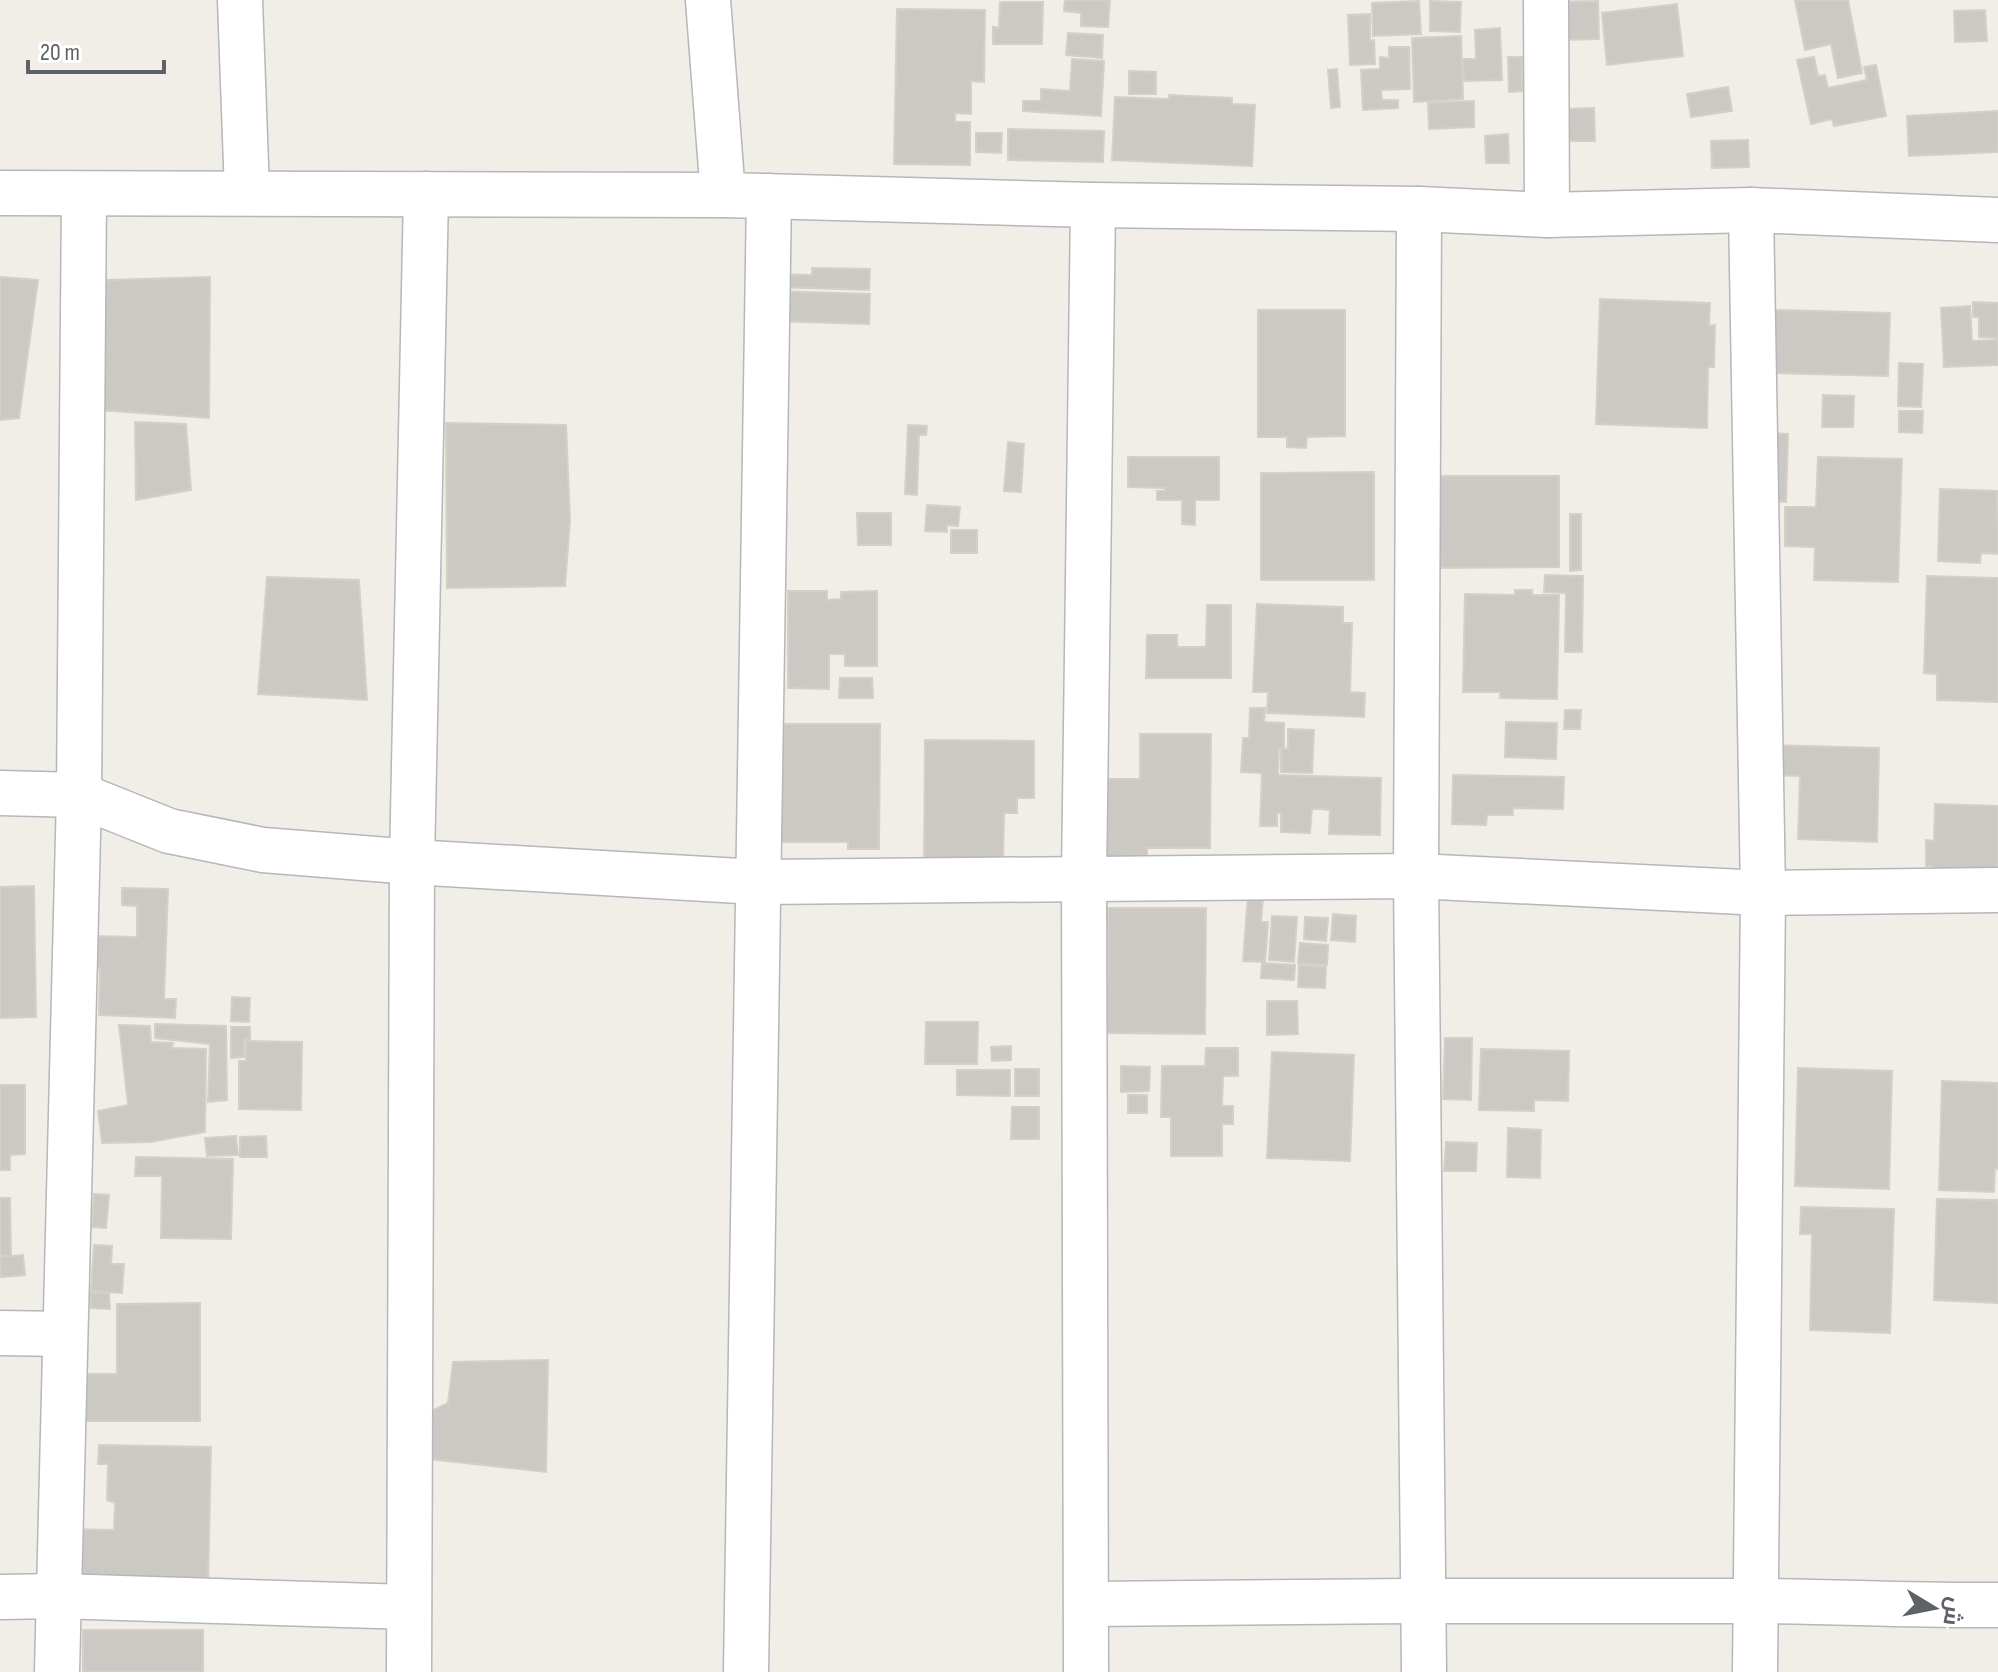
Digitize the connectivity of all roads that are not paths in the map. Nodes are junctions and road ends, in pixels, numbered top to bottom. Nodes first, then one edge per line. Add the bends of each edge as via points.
1 (240, 0) edge
2 (708, 0) edge
3 (1546, 0) edge
4 (247, 192) junction
5 (0, 193) edge
6 (426, 194) junction
7 (84, 195) junction
8 (723, 195) junction
9 (769, 196) junction
10 (1093, 205) junction
11 (1419, 209) junction
12 (1751, 210) junction
13 (1547, 215) junction
14 (1998, 220) edge
15 (0, 793) edge
16 (79, 795) junction
17 (412, 862) junction
18 (1416, 876) junction
19 (1084, 877) junction
20 (757, 882) junction
21 (1998, 890) edge
22 (1763, 893) junction
23 (0, 1333) edge
24 (64, 1334) junction
25 (58, 1596) junction
26 (0, 1597) edge
27 (1424, 1600) junction
28 (1756, 1601) junction
29 (1088, 1604) junction
30 (1998, 1605) edge
31 (409, 1607) junction
32 (57, 1672) edge
33 (409, 1672) edge
34 (746, 1672) edge
35 (1086, 1672) edge
36 (1424, 1672) edge
37 (1755, 1672) edge

1 - 4 street
2 - 8 street
3 - 13 street
4 - 6 street
4 - 7 street
5 - 7 street
6 - 8 street
6 - 17 street
7 - 16 street
8 - 9 street
9 - 10 street
9 - 20 street
10 - 11 street
10 - 19 street
11 - 13 street
11 - 18 street
12 - 13 street
12 - 14 street
12 - 22 street
15 - 16 street
16 - 17 street via 169,831 263,850
16 - 24 street
17 - 20 street
17 - 31 street
18 - 19 street
18 - 22 street
18 - 27 street
19 - 20 street
19 - 29 street
20 - 34 street
21 - 22 street
22 - 28 street
23 - 24 street
24 - 25 street
25 - 26 street
25 - 31 street
25 - 32 street
27 - 28 street
27 - 29 street
27 - 36 street
28 - 30 street
28 - 37 street
29 - 35 street
31 - 33 street

